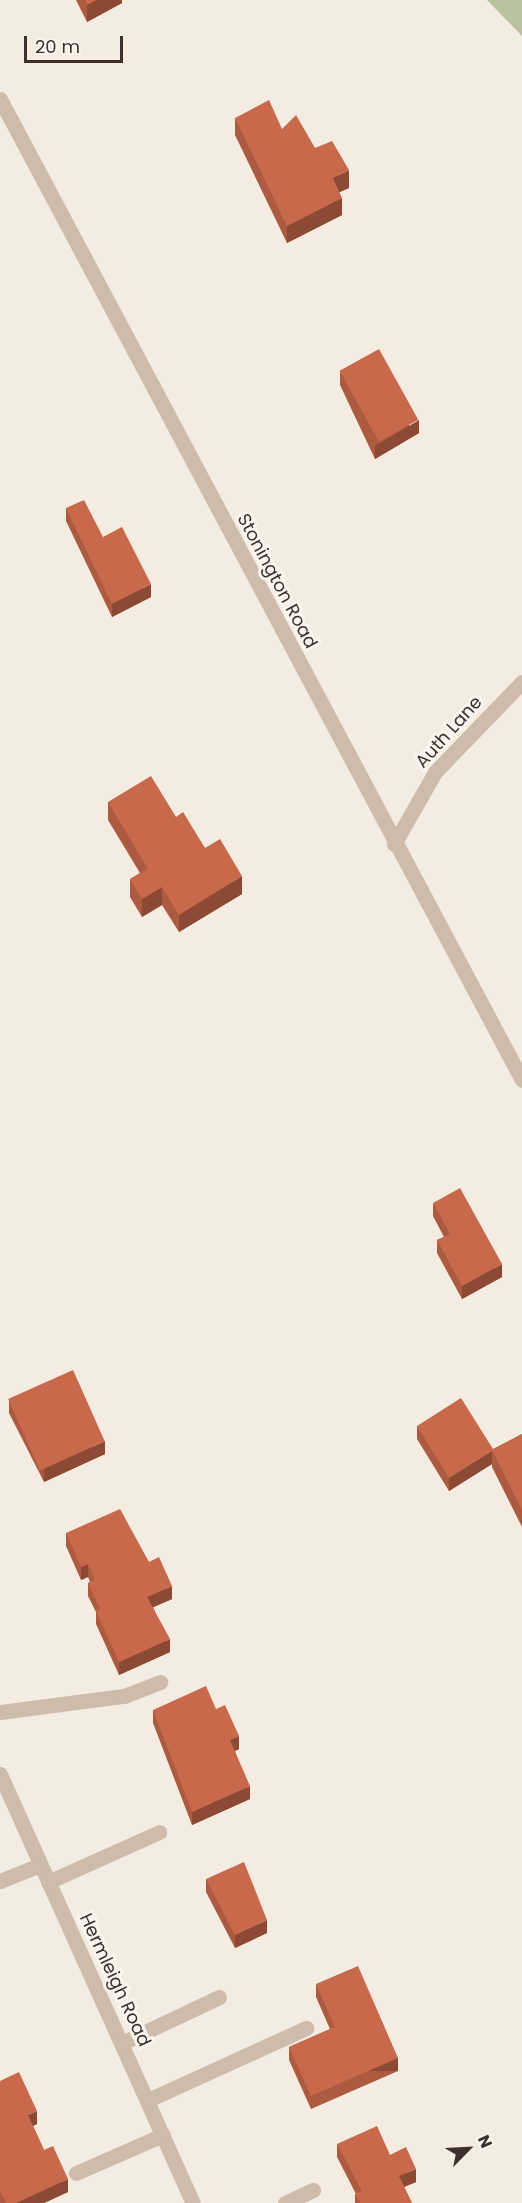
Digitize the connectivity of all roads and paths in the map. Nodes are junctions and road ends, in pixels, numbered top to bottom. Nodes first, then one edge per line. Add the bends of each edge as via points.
1 (0, 99) edge
2 (522, 682) edge
3 (394, 844) junction
4 (522, 1080) edge
5 (160, 1682) dead end
6 (0, 1712) edge
7 (0, 1774) edge
8 (159, 1832) dead end
9 (40, 1865) junction
10 (0, 1881) edge
11 (48, 1882) junction
12 (219, 1997) dead end
13 (306, 2028) dead end
14 (124, 2042) junction
15 (148, 2100) junction
16 (163, 2135) junction
17 (76, 2173) dead end
18 (313, 2190) dead end
19 (193, 2203) edge
20 (285, 2203) edge

1 - 3 street, Stonington Road
2 - 3 street, Auth Lane via 435,772
3 - 4 street, Stonington Road
5 - 6 street via 124,1696
7 - 9 street, Hermleigh Road
8 - 11 street
9 - 10 street
9 - 11 street, Hermleigh Road
11 - 14 street, Hermleigh Road
12 - 14 street
13 - 15 street
14 - 15 street, Hermleigh Road
15 - 16 street, Hermleigh Road
16 - 17 street
16 - 19 street, Hermleigh Road
18 - 20 street

